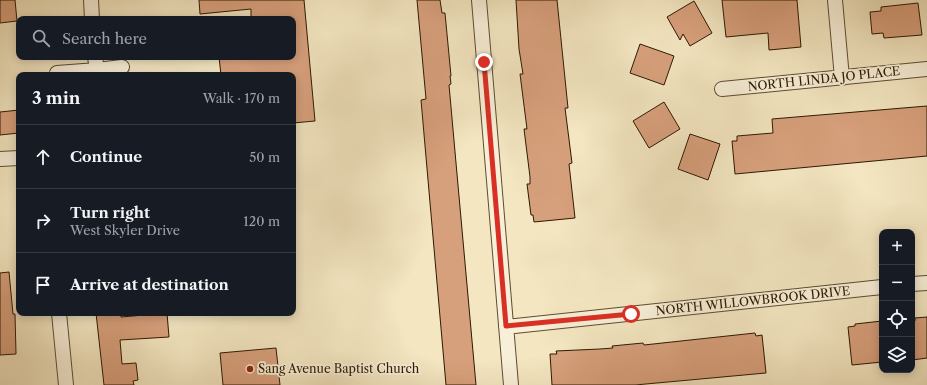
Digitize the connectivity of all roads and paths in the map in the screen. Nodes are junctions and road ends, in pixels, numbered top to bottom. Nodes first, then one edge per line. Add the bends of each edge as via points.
1 (91, 0) edge
2 (479, 0) edge
3 (835, 0) edge
4 (92, 16) edge
5 (96, 64) edge
6 (122, 67) dead end
7 (927, 69) edge
8 (65, 72) edge
9 (842, 78) junction
10 (722, 89) dead end
11 (16, 158) edge
12 (0, 159) edge
13 (927, 283) edge
14 (915, 284) edge
15 (879, 287) edge
16 (59, 316) edge
17 (506, 326) junction
18 (66, 385) edge
19 (511, 385) edge

1 - 4 street
2 - 17 street
3 - 9 street
5 - 6 street
5 - 8 street
7 - 9 street, NORTH LINDA JO PLACE
9 - 10 street, NORTH LINDA JO PLACE
11 - 12 street
13 - 14 street
15 - 17 street, NORTH WILLOWBROOK DRIVE
16 - 18 street
17 - 19 street

